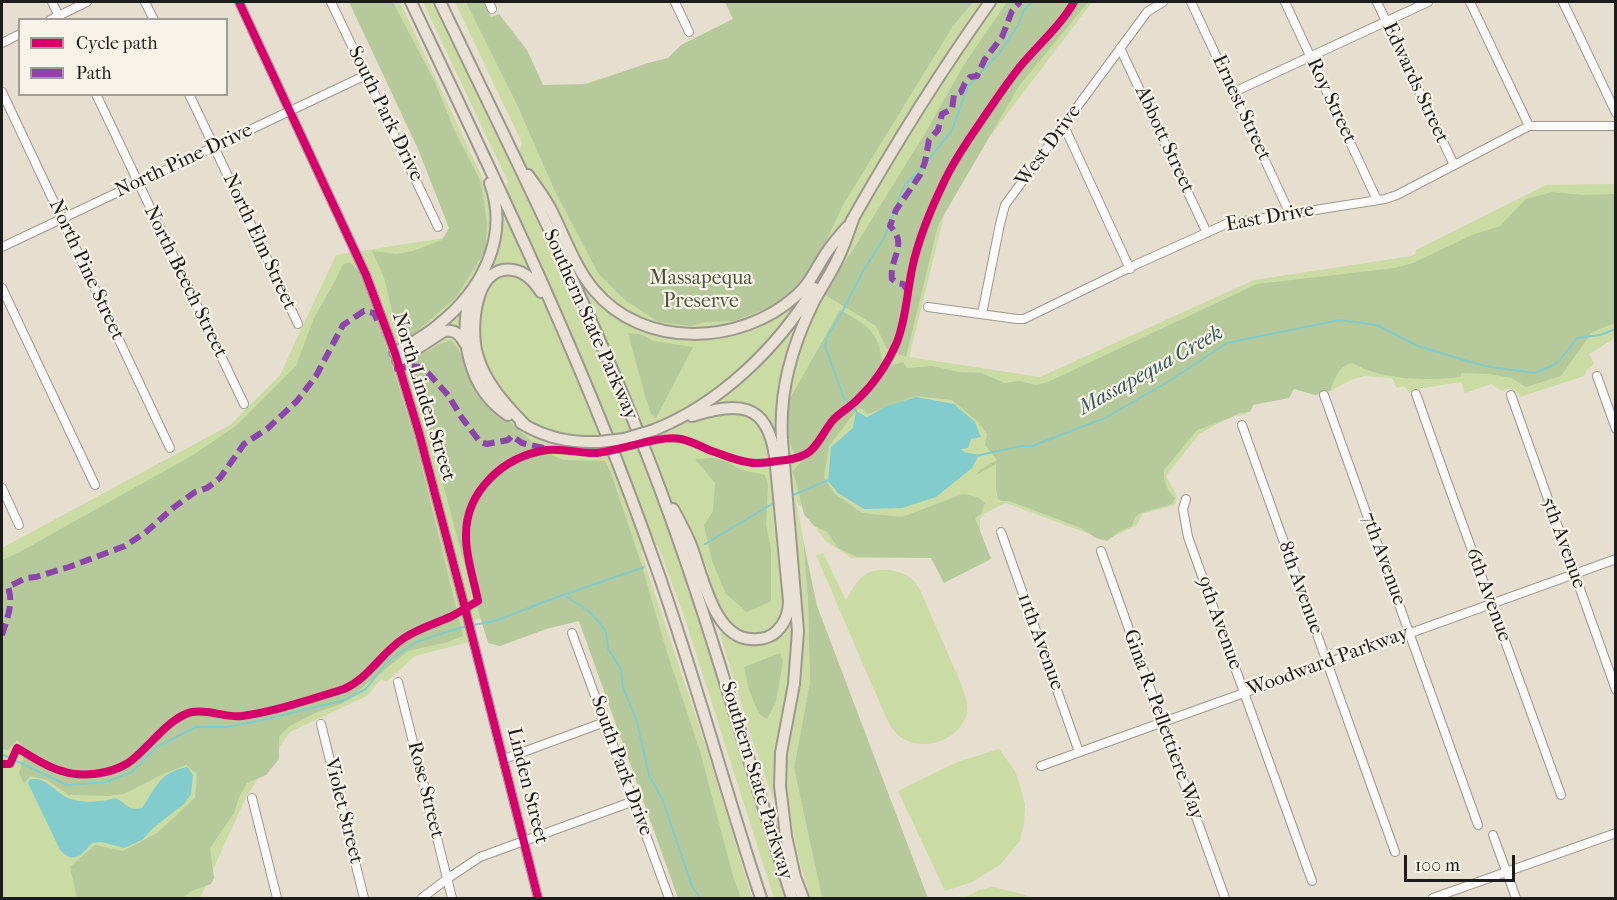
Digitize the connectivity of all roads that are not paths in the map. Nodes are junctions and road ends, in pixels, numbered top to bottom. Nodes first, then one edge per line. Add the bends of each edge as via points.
1 (52, 2) edge
2 (87, 2) edge
3 (145, 2) edge
4 (239, 2) edge
5 (331, 2) edge
6 (411, 2) edge
7 (440, 2) edge
8 (675, 2) edge
9 (990, 2) edge
10 (1163, 2) edge
11 (1191, 2) edge
12 (1285, 2) edge
13 (1377, 2) edge
14 (1428, 2) edge
15 (1470, 2) edge
16 (1563, 2) edge
17 (59, 17) edge
18 (153, 18) edge
19 (1386, 21) junction
20 (689, 32) dead end
21 (18, 35) edge
22 (2, 42) edge
23 (1120, 48) junction
24 (1310, 57) junction
25 (366, 75) junction
26 (448, 79) junction
27 (2, 92) edge
28 (1234, 92) junction
29 (97, 96) edge
30 (190, 96) edge
31 (290, 111) junction
32 (1616, 113) edge
33 (1064, 126) junction
34 (1528, 126) junction
35 (1616, 126) edge
36 (508, 146) junction
37 (214, 147) junction
38 (1454, 165) junction
39 (138, 183) junction
40 (1377, 200) junction
41 (1290, 214) junction
42 (854, 217) junction
43 (62, 219) junction
44 (438, 227) dead end
45 (1207, 233) junction
46 (2, 247) edge
47 (1130, 268) junction
48 (2, 288) edge
49 (471, 291) junction
50 (928, 307) dead end
51 (982, 314) junction
52 (298, 324) dead end
53 (466, 345) junction
54 (397, 357) junction
55 (1597, 376) dead end
56 (586, 384) junction
57 (1416, 394) dead end
58 (1324, 395) dead end
59 (1510, 395) dead end
60 (244, 404) dead end
61 (672, 423) junction
62 (1242, 425) dead end
63 (526, 426) junction
64 (1616, 429) edge
65 (170, 448) dead end
66 (650, 462) junction
67 (95, 485) dead end
68 (2, 488) edge
69 (1186, 499) dead end
70 (19, 525) dead end
71 (1001, 532) dead end
72 (1101, 551) dead end
73 (1616, 559) edge
74 (1574, 573) junction
75 (1491, 603) junction
76 (572, 633) dead end
77 (1409, 633) junction
78 (1326, 662) junction
79 (398, 682) dead end
80 (484, 682) joint
81 (1616, 690) edge
82 (1244, 692) junction
83 (605, 722) junction
84 (1162, 722) junction
85 (321, 724) dead end
86 (1079, 752) junction
87 (504, 759) junction
88 (1041, 765) dead end
89 (1562, 795) dead end
90 (252, 798) dead end
91 (634, 801) junction
92 (1478, 825) dead end
93 (1616, 833) edge
94 (1493, 835) dead end
95 (524, 841) junction
96 (1395, 852) dead end
97 (1506, 872) junction
98 (447, 879) junction
99 (1312, 881) dead end
100 (277, 898) edge
101 (364, 898) edge
102 (422, 898) edge
103 (452, 898) edge
104 (538, 898) edge
105 (669, 898) edge
106 (761, 898) edge
107 (792, 898) edge
108 (802, 898) edge
109 (1226, 898) edge
110 (1433, 898) edge
111 (1516, 898) edge

1 - 17 street
2 - 17 street
3 - 18 street
4 - 31 street, North Linden Street
5 - 25 street, South Park Drive
6 - 26 highway, Southern State Parkway
7 - 36 highway, Southern State Parkway
8 - 20 street
9 - 42 highway
10 - 23 street, West Drive via 1147,12
11 - 28 street, Ernest Street
12 - 24 street, Roy Street
13 - 19 street, Edwards Street
14 - 19 street
15 - 34 street
16 - 32 street
19 - 24 street
19 - 38 street, Edwards Street
21 - 22 street
23 - 33 street, West Drive
23 - 45 street, Abbott Street
24 - 28 street
24 - 40 street, Roy Street
25 - 31 street, North Pine Drive
25 - 44 street, South Park Drive
26 - 49 highway via 490,182 497,211 492,251
26 - 56 highway, Southern State Parkway
27 - 43 street, North Pine Street
28 - 41 street, Ernest Street
29 - 39 street, North Beech Street
30 - 37 street, North Elm Street
31 - 37 street, North Pine Drive
31 - 54 street, North Linden Street via 366,275
33 - 47 street
33 - 51 street, West Drive via 1005,206
34 - 35 street, East Drive
34 - 38 street, East Drive
36 - 42 highway via 548,205 593,289 632,321 669,332 721,332 777,311 809,282
36 - 66 highway, Southern State Parkway via 586,310
37 - 39 street, North Pine Drive
37 - 52 street, North Elm Street
38 - 40 street, East Drive via 1396,195
39 - 43 street, North Pine Drive
39 - 60 street, North Beech Street
40 - 41 street, East Drive
41 - 45 street, East Drive via 1226,224
42 - 61 highway via 808,297 772,344 717,394
42 - 108 highway via 839,258 794,347 782,411 798,631 780,786 786,836
43 - 46 street, North Pine Drive
43 - 65 street, North Pine Street
45 - 47 street, East Drive
47 - 51 street, East Drive via 1024,319
48 - 67 street
49 - 53 highway
49 - 54 highway via 438,325
50 - 51 street, East Drive
53 - 54 highway via 457,333 444,332
53 - 63 highway via 473,371 484,390 504,413
54 - 80 street, North Linden Street
55 - 64 street
56 - 63 highway via 537,285 516,270 495,274 486,282 477,303 475,346 495,391
56 - 106 highway, Southern State Parkway via 654,561
57 - 75 street, 6th Avenue
58 - 77 street, 7th Avenue
59 - 74 street, 5th Avenue
61 - 63 highway, bridge via 624,439 599,442 555,439
61 - 66 highway via 713,409 733,407 759,417 770,433 789,608 786,620 773,634 746,639 735,635 718,616 689,542
62 - 78 street, 8th Avenue
66 - 107 highway, Southern State Parkway via 717,654
68 - 70 street
69 - 82 street, 9th Avenue via 1183,509 1188,537
71 - 86 street, 11th Avenue
72 - 84 street, Gina R. Pellettiere Way
73 - 74 street, Woodward Parkway
74 - 75 street, Woodward Parkway
74 - 81 street, 5th Avenue
75 - 77 street, Woodward Parkway
75 - 89 street, 6th Avenue
76 - 83 street, South Park Drive
77 - 78 street, Woodward Parkway
77 - 92 street, 7th Avenue
78 - 82 street, Woodward Parkway
78 - 96 street, 8th Avenue
79 - 98 street, Rose Street
80 - 87 street, Linden Street
82 - 84 street, Woodward Parkway
82 - 99 street, 9th Avenue
83 - 87 street
83 - 91 street, South Park Drive
84 - 86 street, Woodward Parkway
84 - 109 street, Gina R. Pellettiere Way
85 - 101 street, Violet Street
86 - 88 street, Woodward Parkway
87 - 95 street, Linden Street
90 - 100 street
91 - 95 street
91 - 105 street, South Park Drive
93 - 97 street
94 - 97 street
95 - 98 street via 480,856
95 - 104 street, Linden Street
97 - 110 street
97 - 111 street
98 - 102 street
98 - 103 street, Rose Street

